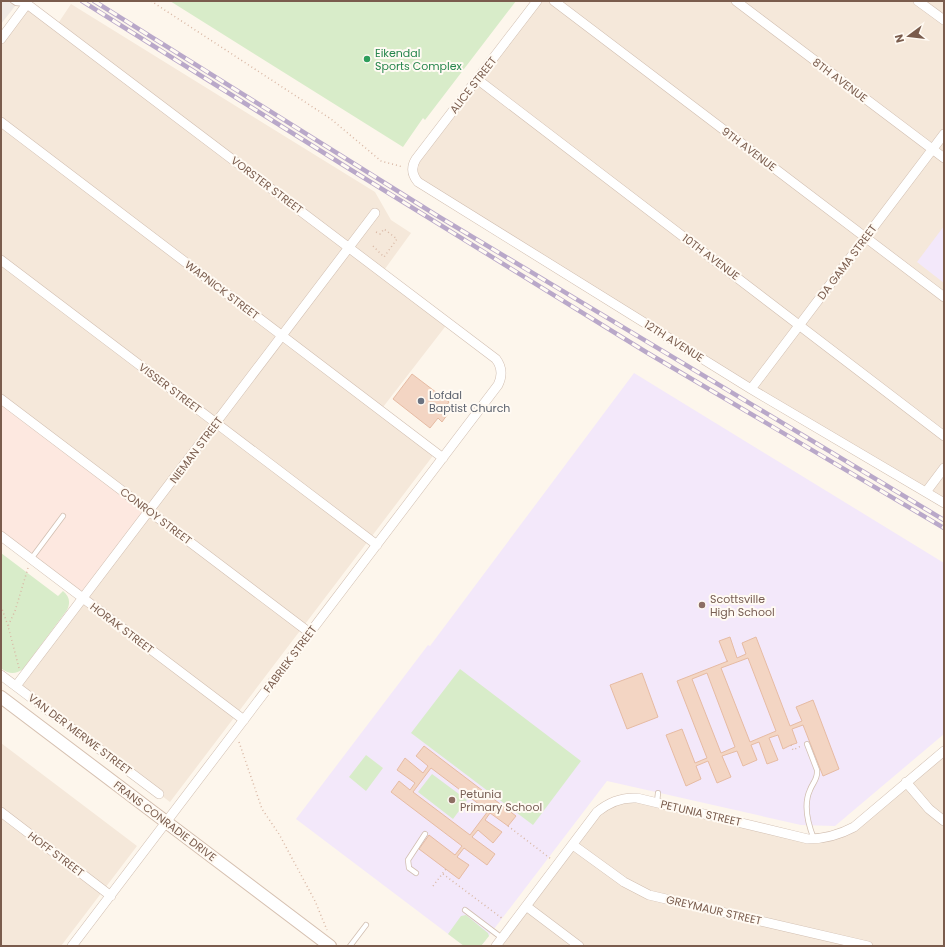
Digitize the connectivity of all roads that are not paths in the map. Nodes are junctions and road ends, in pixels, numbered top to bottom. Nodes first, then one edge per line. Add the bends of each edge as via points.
1 (13, 1) edge
2 (537, 1) edge
3 (554, 1) edge
4 (736, 1) edge
5 (918, 1) edge
6 (27, 4) junction
7 (944, 20) edge
8 (1, 40) edge
9 (477, 79) junction
10 (1, 122) edge
11 (944, 134) edge
12 (932, 149) junction
13 (944, 158) edge
14 (412, 170) joint
15 (375, 214) dead end
16 (866, 237) junction
17 (349, 248) junction
18 (1, 260) edge
19 (944, 297) edge
20 (799, 325) junction
21 (282, 336) junction
22 (501, 370) joint
23 (750, 389) junction
24 (1, 398) edge
25 (216, 423) junction
26 (944, 436) edge
27 (443, 458) junction
28 (944, 468) edge
29 (926, 492) junction
30 (944, 503) edge
31 (149, 511) junction
32 (63, 516) dead end
33 (1, 536) edge
34 (377, 545) junction
35 (31, 559) junction
36 (83, 598) junction
37 (310, 633) junction
38 (1, 674) edge
39 (19, 683) junction
40 (1, 697) edge
41 (244, 720) junction
42 (807, 744) road end
43 (944, 751) edge
44 (906, 782) junction
45 (658, 793) dead end
46 (159, 794) dead end
47 (656, 802) junction
48 (1, 812) edge
49 (944, 821) edge
50 (167, 822) junction
51 (425, 834) dead end
52 (814, 839) junction
53 (573, 845) junction
54 (416, 874) dead end
55 (111, 896) junction
56 (526, 906) junction
57 (465, 910) dead end
58 (366, 925) dead end
59 (502, 938) junction
60 (330, 941) edge
61 (72, 946) edge
62 (350, 946) edge
63 (496, 946) edge
64 (580, 946) edge
65 (868, 946) edge

1 - 6 lane
2 - 9 street, ALICE STREET
3 - 16 street, 9TH AVENUE
4 - 12 street, 8TH AVENUE
5 - 7 street
6 - 8 street
6 - 17 street, VORSTER STREET
9 - 14 street, ALICE STREET via 416,158
9 - 20 street, 10TH AVENUE
10 - 21 street, WAPNICK STREET
11 - 12 street, DA GAMA STREET
12 - 13 street, 8TH AVENUE
12 - 16 street, DA GAMA STREET
14 - 23 street, 12TH AVENUE via 418,182
15 - 17 street, NIEMAN STREET
16 - 19 street, 9TH AVENUE
16 - 20 street, DA GAMA STREET
17 - 21 street, NIEMAN STREET
17 - 22 street, VORSTER STREET via 496,359
18 - 25 street, VISSER STREET
20 - 23 street, DA GAMA STREET
20 - 26 street, 10TH AVENUE
21 - 25 street, NIEMAN STREET
21 - 27 street, WAPNICK STREET
22 - 27 street, FABRIEK STREET via 498,384
23 - 29 street, 12TH AVENUE
24 - 31 street, CONROY STREET
25 - 31 street, NIEMAN STREET
25 - 34 street, VISSER STREET
27 - 34 street, FABRIEK STREET
28 - 29 street
29 - 30 street, 12TH AVENUE
31 - 36 street, NIEMAN STREET
31 - 37 street, CONROY STREET
32 - 35 lane
33 - 35 street, HORAK STREET
34 - 37 street, FABRIEK STREET
35 - 36 street, HORAK STREET
36 - 39 street, NIEMAN STREET
36 - 41 street, HORAK STREET
37 - 41 street, FABRIEK STREET
38 - 39 street, VAN DER MERWE STREET
39 - 46 street, VAN DER MERWE STREET
40 - 50 street, FRANS CONRADIE DRIVE
41 - 50 street, FABRIEK STREET
42 - 52 lane via 817,770 808,800 808,820
43 - 44 street, PETUNIA STREET
44 - 49 street via 929,809
44 - 52 street, PETUNIA STREET via 854,827 833,836
45 - 47 lane
47 - 52 street, PETUNIA STREET
47 - 53 street, PETUNIA STREET via 630,798 610,803 598,812
48 - 55 street, HOFF STREET
50 - 55 street, FABRIEK STREET
50 - 60 street, FRANS CONRADIE DRIVE
51 - 54 lane via 408,860 410,868
53 - 56 street, PETUNIA STREET
53 - 65 street, GREYMAUR STREET via 624,882 649,895
55 - 61 street, FABRIEK STREET
56 - 59 street, PETUNIA STREET
56 - 64 street
57 - 59 lane
58 - 62 lane
59 - 63 street, PETUNIA STREET

